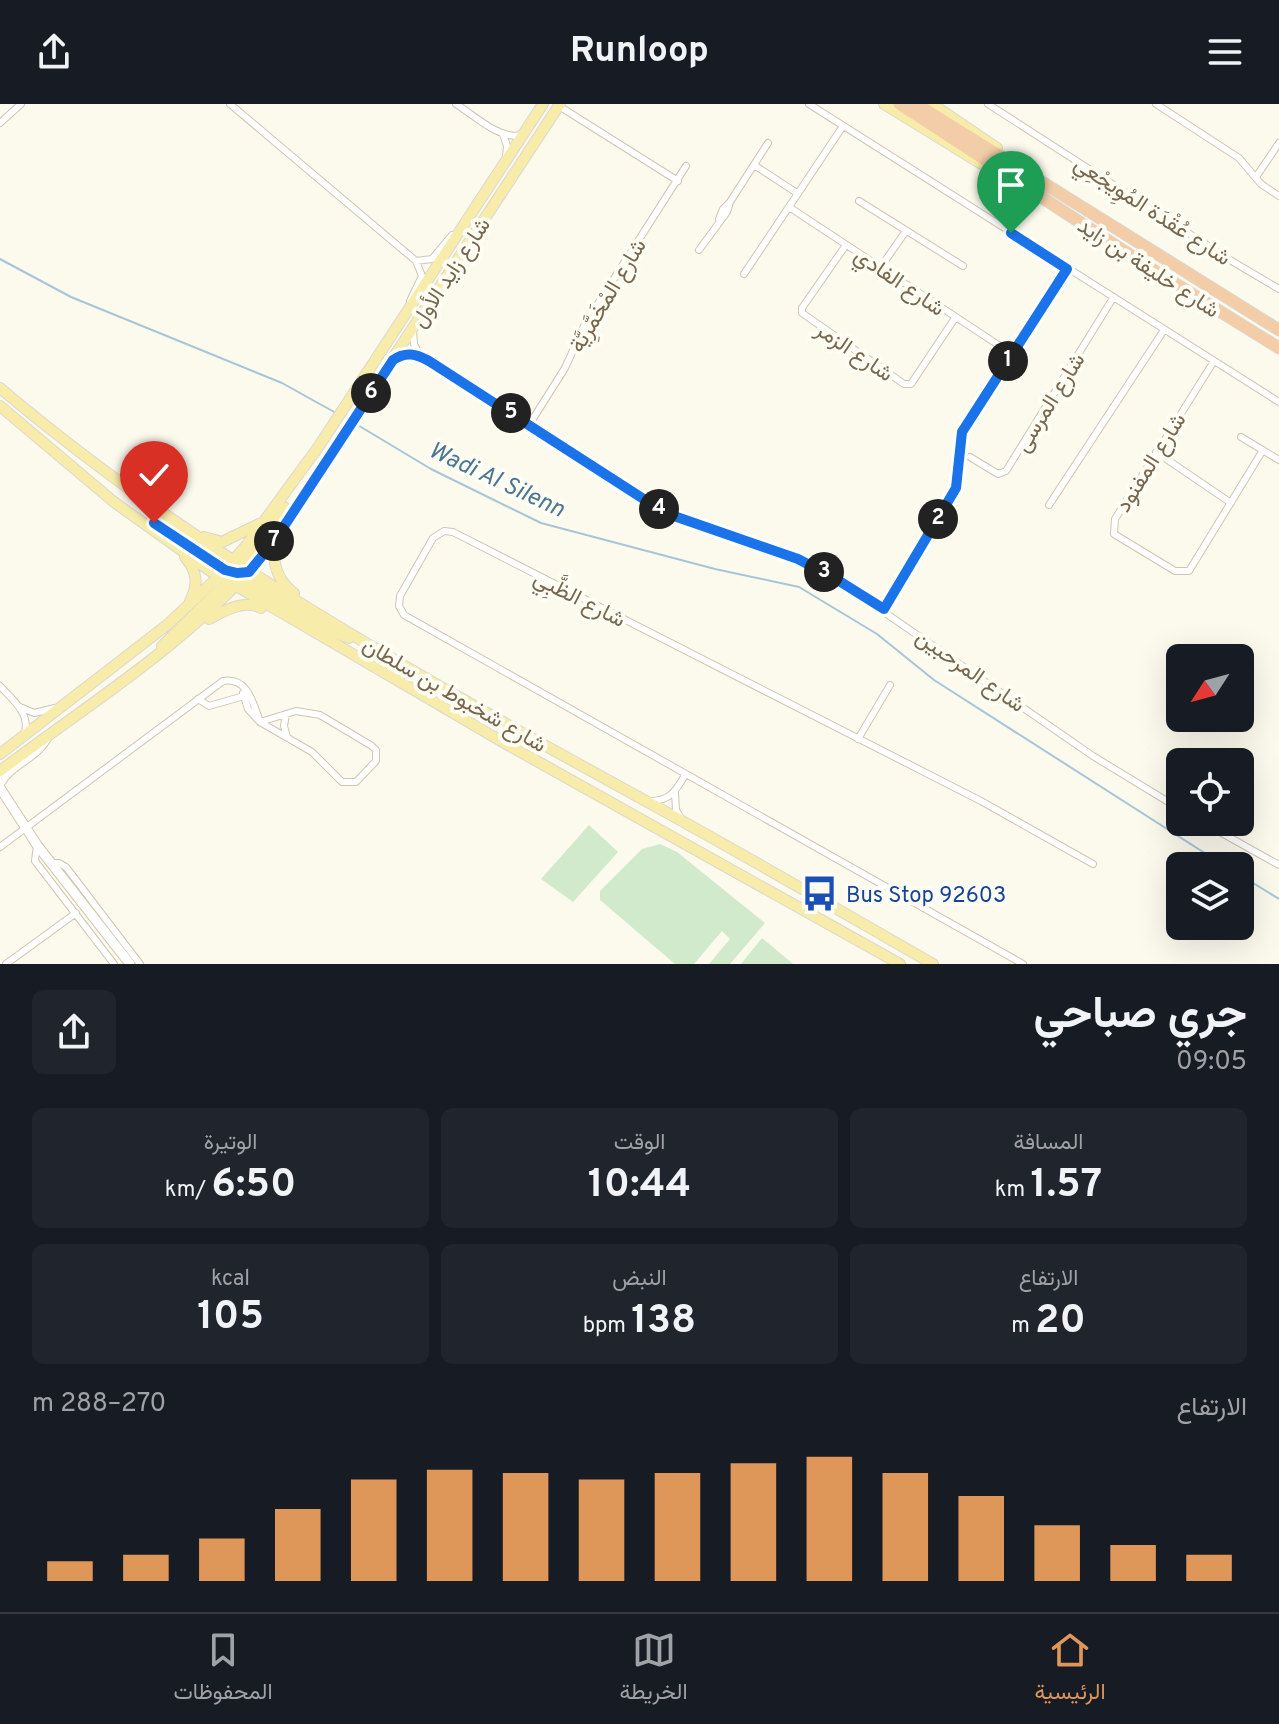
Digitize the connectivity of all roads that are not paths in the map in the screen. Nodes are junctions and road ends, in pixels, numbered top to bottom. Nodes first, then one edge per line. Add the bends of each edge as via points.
1 (21, 104) edge
2 (456, 104) edge
3 (543, 104) edge
4 (809, 104) edge
5 (884, 104) edge
6 (899, 104) edge
7 (917, 104) edge
8 (932, 104) edge
9 (988, 104) edge
10 (1156, 104) edge
11 (232, 105) edge
12 (560, 105) edge
13 (0, 123) edge
14 (843, 126) junction
15 (524, 133) junction
16 (503, 134) junction
17 (768, 143) dead end
18 (1279, 143) edge
19 (504, 164) junction
20 (754, 165) junction
21 (686, 166) dead end
22 (1256, 177) junction
23 (678, 181) junction
24 (1043, 182) junction
25 (797, 193) junction
26 (1036, 194) junction
27 (1279, 196) edge
28 (859, 201) dead end
29 (789, 207) junction
30 (464, 225) junction
31 (906, 231) junction
32 (846, 245) junction
33 (699, 250) dead end
34 (416, 261) junction
35 (963, 266) dead end
36 (880, 268) junction
37 (1067, 269) junction
38 (744, 274) dead end
39 (1279, 289) edge
40 (1113, 298) junction
41 (409, 309) junction
42 (955, 318) junction
43 (414, 327) junction
44 (1164, 330) junction
45 (1279, 330) edge
46 (1279, 348) edge
47 (1012, 354) junction
48 (422, 357) junction
49 (393, 360) junction
50 (1214, 361) junction
51 (0, 388) edge
52 (1279, 402) edge
53 (0, 406) edge
54 (529, 425) junction
55 (1241, 437) dead end
56 (1263, 450) junction
57 (1156, 452) junction
58 (970, 457) dead end
59 (1279, 460) edge
60 (296, 480) junction
61 (114, 502) junction
62 (1231, 503) junction
63 (1049, 505) dead end
64 (268, 519) junction
65 (185, 529) junction
66 (275, 540) junction
67 (177, 547) junction
68 (234, 574) junction
69 (187, 606) junction
70 (884, 609) junction
71 (295, 623) junction
72 (189, 630) junction
73 (364, 643) junction
74 (157, 656) junction
75 (890, 685) dead end
76 (0, 686) edge
77 (244, 686) junction
78 (244, 696) junction
79 (198, 699) junction
80 (66, 704) junction
81 (18, 705) junction
82 (286, 714) junction
83 (260, 722) junction
84 (25, 734) junction
85 (48, 735) junction
86 (287, 737) junction
87 (858, 739) junction
88 (0, 754) edge
89 (0, 771) edge
90 (685, 775) junction
91 (0, 790) edge
92 (675, 793) junction
93 (1166, 800) edge
94 (646, 801) junction
95 (684, 823) junction
96 (26, 827) junction
97 (1227, 836) edge
98 (37, 845) junction
99 (0, 847) edge
100 (51, 863) junction
101 (1093, 864) dead end
102 (1279, 865) edge
103 (76, 913) junction
104 (6, 964) edge
105 (114, 964) edge
106 (130, 964) edge
107 (140, 964) edge
108 (900, 964) edge
109 (933, 964) edge
110 (1023, 964) edge

1 - 13 street
2 - 16 street
3 - 15 main road, شارع زايد الأول
4 - 14 street
5 - 26 main road
6 - 26 highway, شارع خليفة بن زايد
7 - 24 highway, شارع خليفة بن زايد
8 - 24 main road
9 - 39 street, شارع عُقْدَة المُوِيجْعِي
10 - 22 street via 1239,158
11 - 34 street
12 - 23 street
12 - 43 main road, شارع زايد الأول
14 - 25 street
14 - 37 street
15 - 16 street
15 - 19 main road, شارع زايد الأول
16 - 19 street
17 - 20 street
18 - 22 street
19 - 30 main road, شارع زايد الأول
20 - 25 street
20 - 33 street
21 - 23 street, شارع المْخَمَّرِيَّة
22 - 27 street
23 - 54 street, شارع المْخَمَّرِيَّة via 585,324
24 - 45 highway, شارع خليفة بن زايد
25 - 29 street
26 - 46 highway, شارع خليفة بن زايد
28 - 31 street
29 - 32 street, شارع الفادي
29 - 38 street
30 - 34 street via 432,259
30 - 41 main road, شارع زايد الأول
31 - 35 street
31 - 36 street
32 - 36 street, شارع الفادي
32 - 42 street, شارع الزمر via 802,313 904,384 911,384
34 - 41 street via 422,276
36 - 42 street, شارع الفادي
37 - 40 street
37 - 47 street
40 - 44 street
40 - 58 street, شارع المرسى via 1006,471 998,474
41 - 60 main road, شارع زايد الأول
42 - 47 street, شارع الفادي
43 - 48 street via 414,344
43 - 49 main road, شارع زايد الأول
44 - 50 street
44 - 63 street
47 - 70 street via 962,432 956,488
48 - 49 street via 405,354
48 - 54 street, شارع المرحبين
49 - 66 main road, شارع زايد الأول
50 - 52 street
50 - 57 street, شارع المفنود
51 - 65 main road, شارع شخبوط بن سلطان
53 - 61 main road, شارع شخبوط بن سلطان
54 - 70 street, شارع المرحبين via 665,512 798,559
55 - 56 street
56 - 59 street
56 - 62 street, شارع المفنود
57 - 62 street
57 - 62 street, شارع المفنود via 1113,522 1119,538 1175,571 1186,572
60 - 64 main road, شارع زايد الأول
60 - 68 main road via 288,500
61 - 67 main road, شارع شخبوط بن سلطان
61 - 68 main road
64 - 65 main road via 222,542
64 - 68 main road, شارع زايد الأول
65 - 68 main road, شارع شخبوط بن سلطان
66 - 68 main road, شارع زايد الأول
66 - 73 main road via 274,561 284,585
67 - 68 main road, شارع شخبوط بن سلطان
67 - 69 main road via 195,574 195,592
68 - 69 main road, شارع زايد الأول
68 - 71 main road, شارع شخبوط بن سلطان
68 - 72 main road, شارع زايد الأول
68 - 73 main road, شارع شخبوط بن سلطان
68 - 74 main road via 167,639
69 - 80 main road, شارع زايد الأول
70 - 93 street, شارع المرحبين via 1093,756
71 - 72 main road via 248,604
71 - 108 main road, شارع شخبوط بن سلطان
72 - 74 main road, شارع زايد الأول
73 - 94 main road, شارع شخبوط بن سلطان
74 - 85 main road, شارع زايد الأول
75 - 87 street
76 - 81 street
77 - 78 street
77 - 79 street via 223,681
77 - 83 street
78 - 79 street via 209,706
78 - 83 street
79 - 96 street
80 - 81 street via 34,713
80 - 84 main road, شارع زايد الأول
81 - 84 street via 27,721
82 - 83 street
82 - 86 street
82 - 86 street via 302,710 320,715 372,746 376,761 360,779 347,783
83 - 86 street
84 - 88 main road, شارع زايد الأول
85 - 89 main road, شارع زايد الأول
85 - 91 street via 38,751 4,776
87 - 90 street, شارع الظَّبِي via 453,532 436,534 400,596 404,615
87 - 101 street, شارع الظَّبِي
90 - 92 street
90 - 110 street, شارع الظَّبِي
91 - 96 street
92 - 94 street
92 - 95 street
94 - 95 main road, شارع شخبوط بن سلطان
95 - 109 main road, شارع شخبوط بن سلطان
96 - 98 street
96 - 99 street
97 - 102 street
98 - 100 street
98 - 103 street via 35,861
100 - 106 street
100 - 107 street via 66,867
103 - 104 street
103 - 105 street

